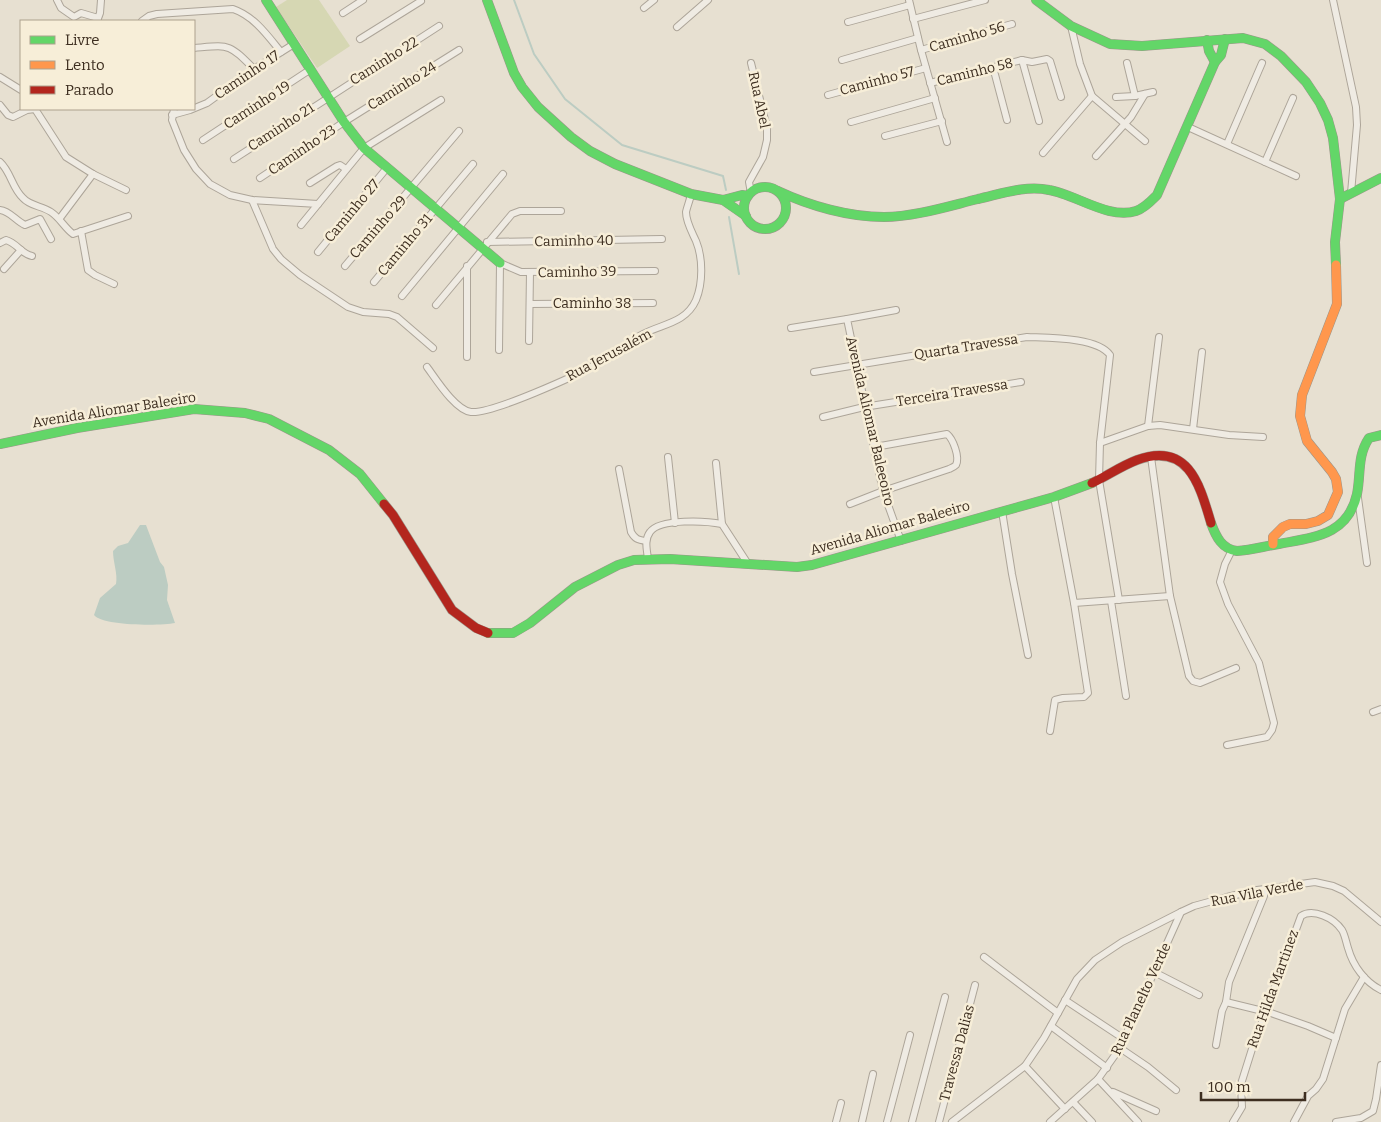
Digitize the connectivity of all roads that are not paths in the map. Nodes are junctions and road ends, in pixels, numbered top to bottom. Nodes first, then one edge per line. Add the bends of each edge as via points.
1 (57, 0) edge
2 (101, 0) edge
3 (266, 0) edge
4 (363, 0) edge
5 (487, 0) edge
6 (654, 0) edge
7 (708, 0) edge
8 (985, 0) edge
9 (1036, 0) edge
10 (1334, 0) edge
11 (421, 1) edge
12 (909, 3) edge
13 (644, 8) dead end
14 (343, 12) dead end
15 (913, 19) junction
16 (98, 20) edge
17 (143, 20) edge
18 (848, 22) dead end
19 (1012, 24) dead end
20 (439, 26) dead end
21 (1070, 26) junction
22 (676, 27) dead end
23 (918, 38) junction
24 (360, 39) dead end
25 (1225, 39) junction
26 (1207, 40) junction
27 (294, 44) junction
28 (195, 48) edge
29 (459, 50) dead end
30 (921, 50) junction
31 (281, 52) junction
32 (842, 60) dead end
33 (1022, 60) junction
34 (1215, 62) junction
35 (751, 63) dead end
36 (1127, 63) dead end
37 (1262, 63) dead end
38 (993, 67) junction
39 (254, 68) junction
40 (926, 68) junction
41 (311, 69) junction
42 (0, 77) edge
43 (930, 83) junction
44 (20, 89) edge
45 (1153, 92) dead end
46 (1145, 94) junction
47 (828, 95) dead end
48 (329, 96) junction
49 (1092, 96) junction
50 (1135, 96) junction
51 (1061, 97) dead end
52 (1116, 97) dead end
53 (935, 98) junction
54 (1293, 98) dead end
55 (440, 100) dead end
56 (0, 105) edge
57 (195, 108) edge
58 (27, 110) edge
59 (36, 110) edge
60 (190, 110) edge
61 (173, 112) edge
62 (1006, 120) dead end
63 (1039, 120) dead end
64 (942, 121) junction
65 (344, 122) junction
66 (852, 122) dead end
67 (1124, 124) junction
68 (1188, 127) junction
69 (459, 131) dead end
70 (885, 136) dead end
71 (203, 140) dead end
72 (1145, 141) dead end
73 (947, 142) dead end
74 (1227, 144) junction
75 (364, 148) junction
76 (1042, 153) dead end
77 (1096, 156) dead end
78 (234, 159) dead end
79 (0, 162) edge
80 (1266, 162) junction
81 (473, 164) dead end
82 (346, 169) junction
83 (386, 169) junction
84 (93, 174) junction
85 (503, 174) dead end
86 (1296, 176) dead end
87 (260, 178) dead end
88 (1381, 178) edge
89 (310, 183) dead end
90 (411, 189) junction
91 (126, 190) dead end
92 (778, 191) junction
93 (1351, 193) junction
94 (691, 194) junction
95 (749, 195) junction
96 (1340, 199) junction
97 (252, 200) junction
98 (723, 200) junction
99 (807, 203) junction
100 (318, 204) junction
101 (435, 208) junction
102 (0, 210) edge
103 (561, 211) dead end
104 (785, 214) junction
105 (128, 216) dead end
106 (746, 216) junction
107 (60, 218) junction
108 (300, 225) dead end
109 (458, 227) junction
110 (81, 231) junction
111 (51, 239) dead end
112 (662, 239) dead end
113 (0, 243) edge
114 (485, 245) junction
115 (21, 250) junction
116 (318, 252) dead end
117 (32, 256) dead end
118 (500, 263) junction
119 (345, 266) dead end
120 (467, 266) junction
121 (4, 269) dead end
122 (655, 271) dead end
123 (530, 272) junction
124 (374, 282) dead end
125 (114, 284) dead end
126 (402, 296) dead end
127 (654, 303) dead end
128 (530, 304) junction
129 (436, 305) dead end
130 (896, 310) dead end
131 (847, 319) junction
132 (791, 328) dead end
133 (1159, 337) dead end
134 (529, 341) dead end
135 (433, 348) dead end
136 (499, 350) dead end
137 (1202, 352) dead end
138 (467, 358) dead end
139 (855, 364) junction
140 (427, 367) dead end
141 (814, 372) dead end
142 (1022, 382) dead end
143 (864, 407) junction
144 (823, 417) dead end
145 (1148, 426) junction
146 (1193, 429) junction
147 (1381, 436) edge
148 (1263, 437) dead end
149 (1100, 443) junction
150 (0, 444) edge
151 (875, 447) junction
152 (668, 457) dead end
153 (1151, 457) junction
154 (716, 463) dead end
155 (619, 468) dead end
156 (1099, 480) junction
157 (884, 491) junction
158 (1358, 496) junction
159 (1054, 497) junction
160 (850, 504) dead end
161 (1002, 511) junction
162 (675, 523) junction
163 (722, 524) junction
164 (646, 541) junction
165 (900, 541) junction
166 (1273, 541) junction
167 (1232, 550) junction
168 (648, 559) junction
169 (1367, 563) dead end
170 (748, 564) junction
171 (1170, 596) junction
172 (1119, 600) junction
173 (1111, 601) junction
174 (1074, 603) junction
175 (1028, 656) dead end
176 (1236, 668) dead end
177 (1126, 696) dead end
178 (1381, 709) edge
179 (1372, 712) dead end
180 (1050, 730) dead end
181 (1226, 745) dead end
182 (1265, 889) junction
183 (1181, 912) junction
184 (1381, 922) edge
185 (984, 957) dead end
186 (1154, 972) junction
187 (1364, 977) junction
188 (975, 985) dead end
189 (1381, 990) edge
190 (1199, 995) dead end
191 (945, 997) dead end
192 (1065, 1000) junction
193 (1226, 1002) junction
194 (1266, 1012) junction
195 (1058, 1013) junction
196 (1051, 1026) junction
197 (910, 1035) dead end
198 (1124, 1038) junction
199 (1336, 1038) junction
200 (1216, 1045) dead end
201 (1120, 1048) junction
202 (1381, 1065) edge
203 (1024, 1066) junction
204 (1107, 1068) junction
205 (873, 1074) dead end
206 (1098, 1078) junction
207 (1110, 1090) junction
208 (1176, 1090) dead end
209 (1073, 1102) junction
210 (841, 1103) dead end
211 (1065, 1109) junction
212 (1156, 1111) dead end
213 (1346, 1121) edge
214 (836, 1122) edge
215 (862, 1122) edge
216 (887, 1122) edge
217 (912, 1122) edge
218 (938, 1122) edge
219 (952, 1122) edge
220 (1050, 1122) edge
221 (1092, 1122) edge
222 (1138, 1122) edge
223 (1233, 1122) edge
224 (1294, 1122) edge
225 (1336, 1122) edge

1 - 16 street via 61,8 74,17 82,13
2 - 16 street
3 - 27 main road
4 - 14 street
5 - 94 main road via 518,81 543,112 596,155
6 - 13 street
7 - 22 street
8 - 15 street
9 - 21 main road
10 - 93 street via 1356,107
11 - 24 street
12 - 15 street
12 - 18 street
15 - 23 street
17 - 31 street via 158,14 233,9 264,31
19 - 30 street, Caminho 56
20 - 48 street, Caminho 22
21 - 26 main road via 1116,45
21 - 49 street
23 - 30 street
23 - 32 street
25 - 26 main road
25 - 34 main road via 1221,55
25 - 96 main road via 1243,38 1265,44 1293,67 1313,92 1328,120 1333,138
26 - 34 main road
27 - 31 street, Caminho 17
27 - 41 main road
28 - 39 street via 227,46
29 - 65 street, Caminho 24
30 - 40 street
31 - 39 street, Caminho 17
33 - 38 street, Caminho 58
33 - 51 street, Caminho 58 via 1049,59
33 - 63 street
34 - 68 main road
35 - 95 street, Rua Abel via 767,140 763,157 750,182
36 - 50 street
37 - 74 street
38 - 43 street, Caminho 58
38 - 62 street
39 - 57 street, Caminho 17 via 207,103
40 - 43 street
40 - 47 street, Caminho 57
41 - 48 main road
41 - 71 street, Caminho 19
42 - 44 street
43 - 53 street
45 - 46 street
46 - 50 street
46 - 67 street
48 - 65 main road
48 - 78 street, Caminho 21
49 - 67 street
49 - 76 street
50 - 52 street
53 - 64 street
53 - 66 street
54 - 80 street
55 - 75 street
56 - 58 street via 14,117
59 - 84 street via 64,155
60 - 61 street, Caminho 17
61 - 97 street via 174,127 196,170 210,184 230,195
64 - 70 street
64 - 73 street
65 - 75 main road
65 - 87 street, Caminho 23
67 - 72 street
67 - 77 street
68 - 74 street
68 - 99 main road via 1157,195 1146,207 1132,213 1110,210 1053,190 1031,188 886,217 858,215
69 - 90 street, Caminho 29
74 - 80 street
75 - 82 street
75 - 83 main road
79 - 107 street via 25,201 44,207
80 - 86 street
81 - 101 street, Caminho 31
82 - 89 street via 337,166
82 - 100 street
83 - 90 main road
83 - 116 street, Caminho 27
84 - 91 street
84 - 107 street
85 - 109 street
88 - 93 main road
90 - 101 main road
90 - 119 street, Caminho 29
92 - 95 main road via 759,188
92 - 99 main road
92 - 104 main road via 785,201
93 - 96 main road
94 - 98 main road
94 - 140 street, Rua Jerusalém via 686,212 702,262 696,299 678,319 644,333 598,363 488,410 471,412 461,407
95 - 98 main road
95 - 106 main road via 744,209
96 - 166 main road via 1335,242 1337,304 1302,395 1300,416 1306,441 1332,472 1338,492 1324,518 1283,527
97 - 100 street
97 - 135 street via 273,249 300,275 348,308 398,317
98 - 106 main road
99 - 104 main road
100 - 108 street
101 - 109 main road
101 - 124 street, Caminho 31
102 - 111 street via 25,224 40,220
103 - 114 street via 516,212
104 - 106 main road via 778,224 766,229 754,225
105 - 110 street
107 - 110 street via 73,234
109 - 114 main road
109 - 126 street
110 - 125 street via 88,270
112 - 114 street, Caminho 40
113 - 115 street via 9,240
114 - 118 main road
114 - 120 street
115 - 117 street
115 - 121 street
118 - 123 street, Caminho 39 via 518,272
118 - 136 street
120 - 129 street
120 - 138 street
122 - 123 street, Caminho 39
123 - 128 street
127 - 128 street, Caminho 38
128 - 134 street
130 - 131 street, Avenida Aliomar Baleeoiro
131 - 132 street
131 - 139 street, Avenida Aliomar Baleeoiro
133 - 145 street
137 - 146 street
139 - 141 street, Quarta Travessa
139 - 143 street, Avenida Aliomar Baleeoiro
139 - 149 street, Quarta Travessa via 1027,337 1061,338 1090,344 1107,350 1110,355
142 - 143 street, Terceira Travessa
143 - 144 street, Terceira Travessa
143 - 151 street, Avenida Aliomar Baleeoiro
145 - 146 street
145 - 149 street
146 - 148 street
147 - 158 main road via 1369,438 1362,449
149 - 156 street
150 - 168 main road, Avenida Aliomar Baleeiro via 194,409 245,413 269,419 329,450 360,474 393,515 452,610 476,628 489,633 513,633 575,586 618,565
151 - 157 street, Avenida Aliomar Baleeoiro
151 - 157 street via 947,434 957,456 955,466
152 - 162 street
153 - 156 main road, Avenida Aliomar Baleeiro via 1142,458
153 - 167 main road, Avenida Aliomar Baleeiro via 1171,458 1190,470 1200,483 1216,539
153 - 171 street
154 - 163 street
155 - 164 street via 631,532 634,538
156 - 159 main road, Avenida Aliomar Baleeiro
156 - 172 street
157 - 160 street
157 - 165 street, Avenida Aliomar Baleeoiro
158 - 166 main road via 1350,514 1332,531 1320,536
158 - 169 street
159 - 161 main road, Avenida Aliomar Baleeiro
159 - 174 street
161 - 165 main road, Avenida Aliomar Baleeiro
161 - 175 street
162 - 163 street
162 - 164 street via 654,527
163 - 170 street
164 - 168 street
165 - 170 main road, Avenida Aliomar Baleeiro via 812,565
166 - 167 main road
167 - 181 street via 1220,582 1228,604 1260,663 1274,723 1267,737
168 - 170 main road, Avenida Aliomar Baleeiro
171 - 172 street
171 - 176 street via 1190,679 1200,683
172 - 173 street
173 - 174 street
173 - 177 street
174 - 180 street via 1088,693 1084,697 1055,700
178 - 179 street
182 - 183 street, Rua Vila Verde via 1219,899
182 - 184 street, Rua Vila Verde via 1324,883 1344,891
182 - 193 street via 1229,982
183 - 186 street, Rua Planelto Verde
183 - 192 street, Rua Vila Verde via 1122,942 1095,960 1077,979
185 - 195 street
186 - 190 street
186 - 198 street, Rua Planelto Verde
187 - 189 street, Rua Hilda Martinez
187 - 194 street, Rua Hilda Martinez via 1351,957 1340,926 1318,914 1303,914 1298,920
187 - 199 street via 1345,1009
188 - 218 street, Travessa Dalias
191 - 217 street
192 - 195 street, Rua Vila Verde
192 - 198 street
193 - 194 street
193 - 200 street
194 - 199 street
194 - 223 street, Rua Hilda Martinez via 1241,1084 1242,1107
195 - 196 street, Rua Vila Verde
196 - 203 street, Rua Vila Verde
196 - 204 street
197 - 216 street
198 - 201 street, Rua Planelto Verde
199 - 224 street via 1323,1079 1308,1096
201 - 204 street, Rua Planelto Verde
201 - 208 street
202 - 213 street via 1373,1111
203 - 211 street
203 - 219 street, Rua Vila Verde
204 - 206 street, Rua Planelto Verde
205 - 215 street
206 - 207 street
206 - 209 street, Rua Planelto Verde
207 - 212 street
207 - 222 street
209 - 211 street, Rua Planelto Verde
209 - 221 street
210 - 214 street
211 - 220 street, Rua Planelto Verde
213 - 225 street

